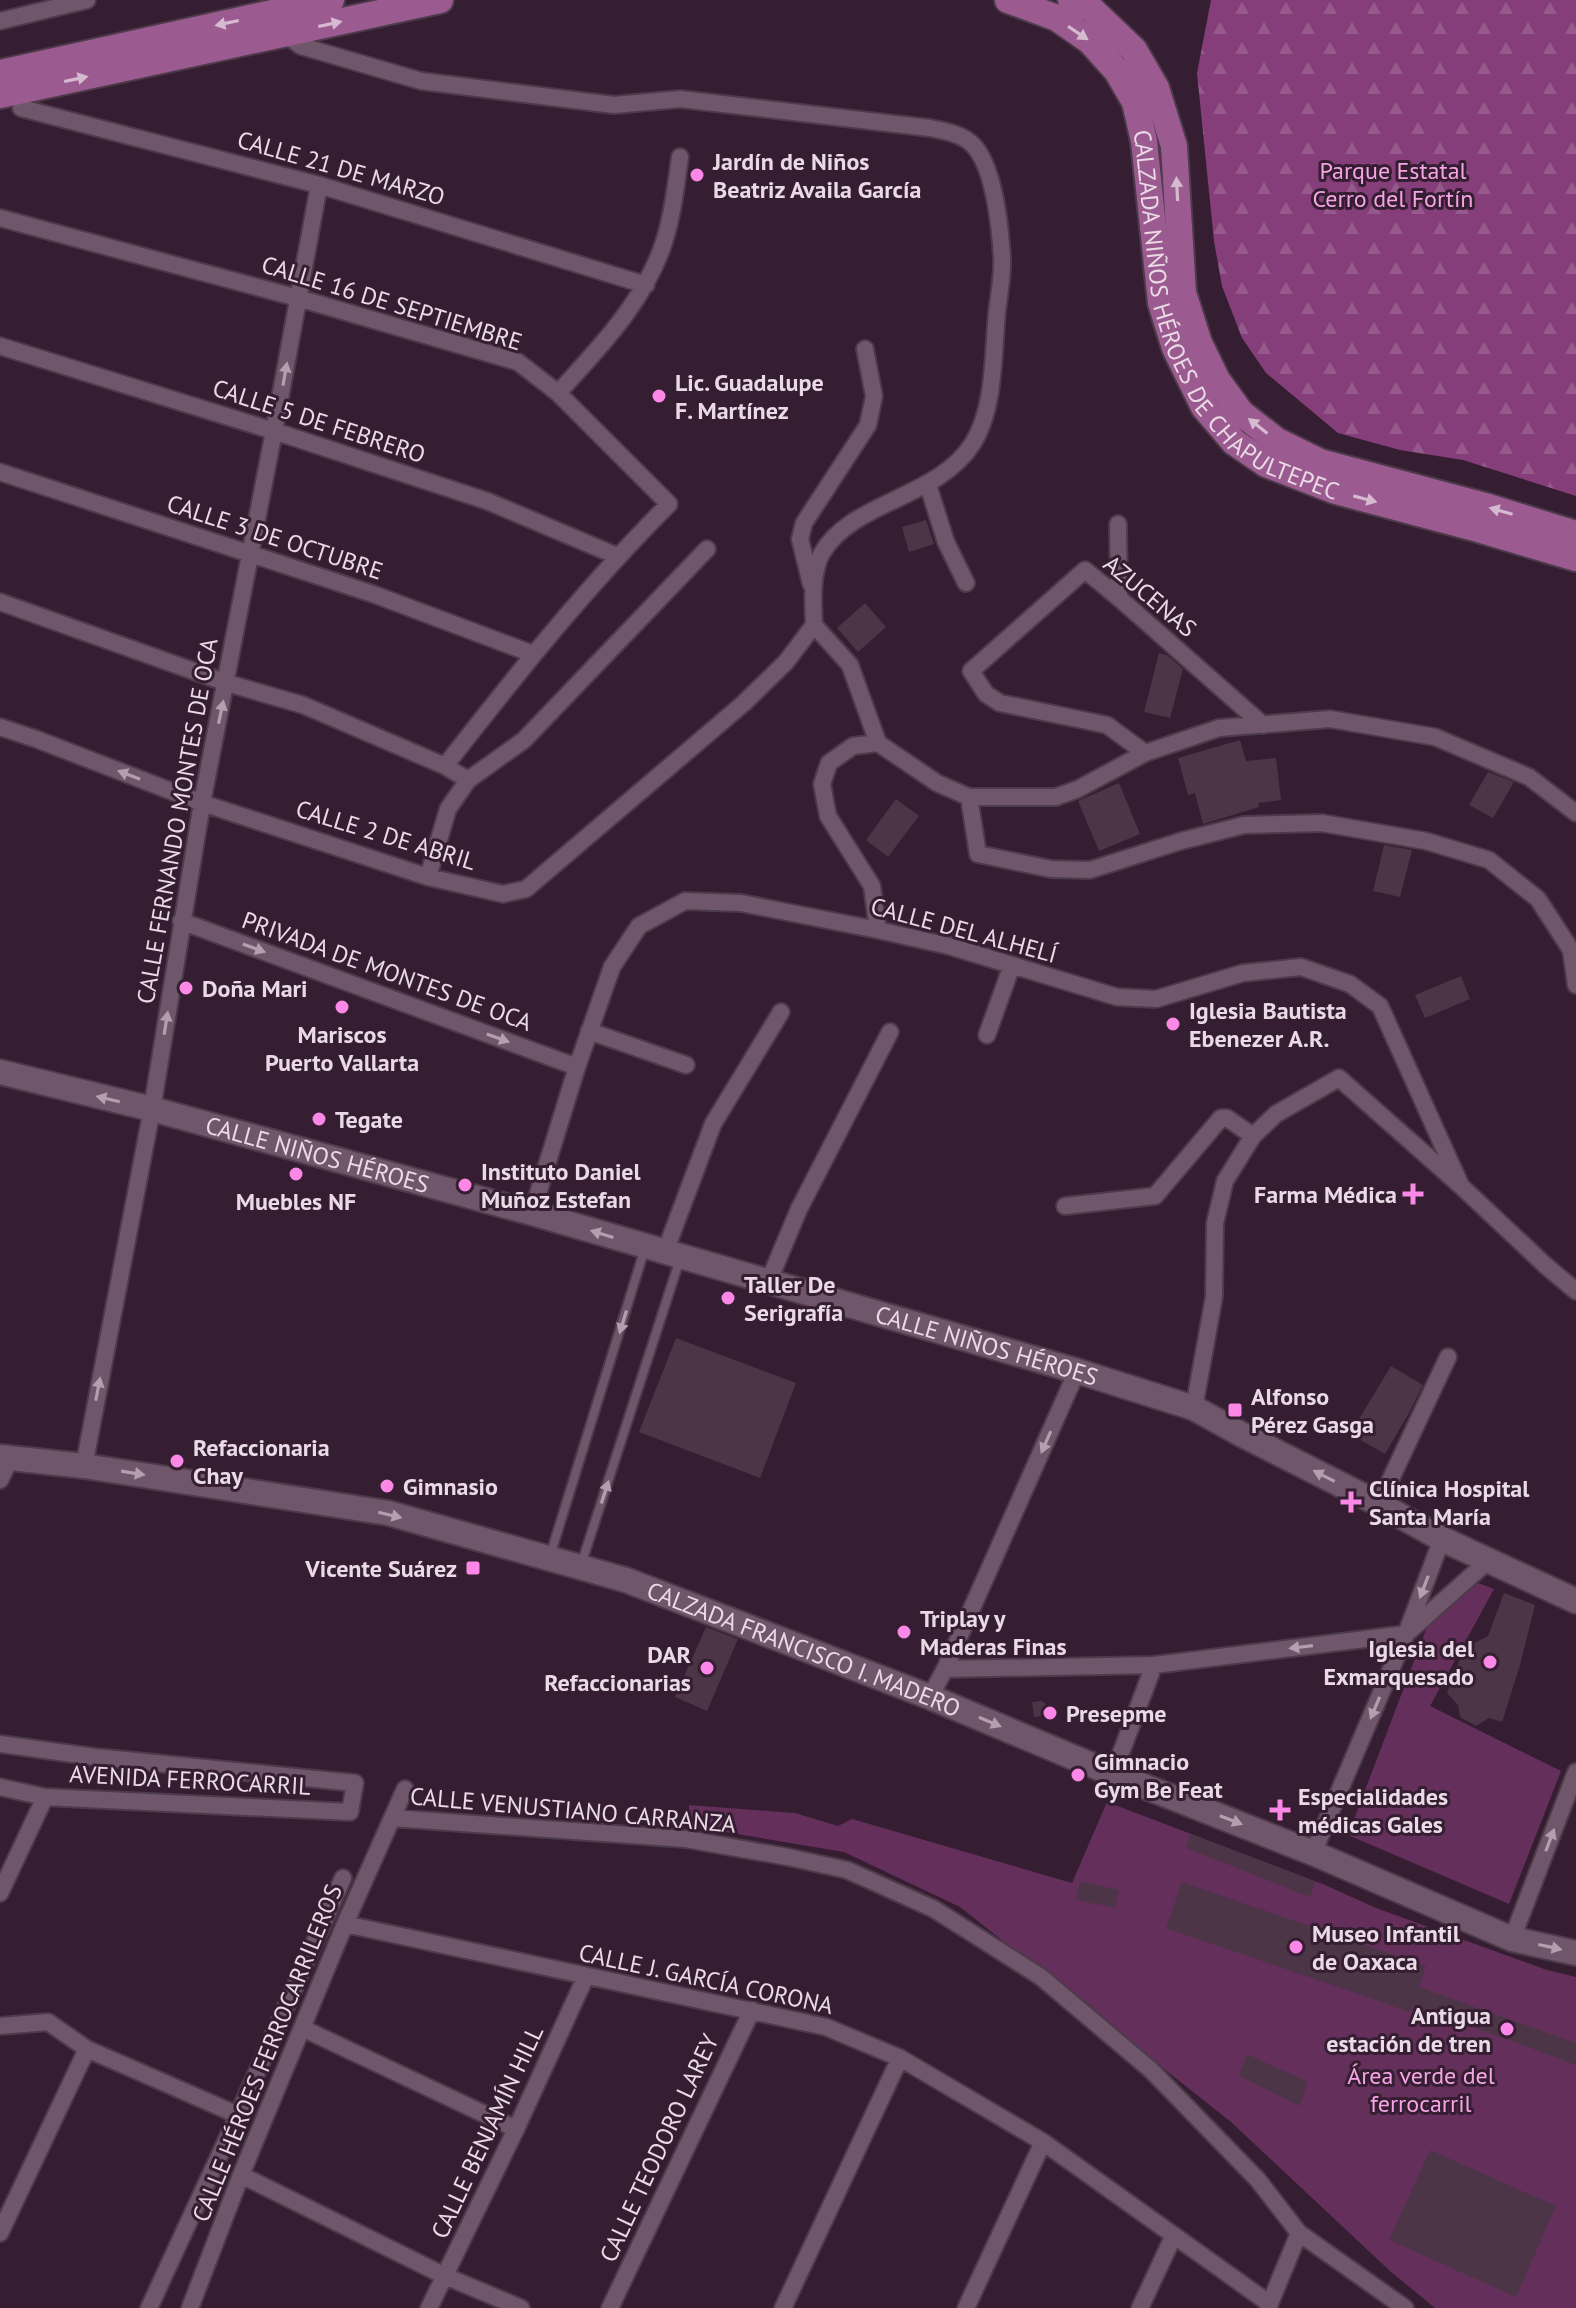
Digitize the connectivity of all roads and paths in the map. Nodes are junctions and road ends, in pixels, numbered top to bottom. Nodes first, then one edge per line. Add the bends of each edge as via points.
1 (87, 0) edge
2 (331, 0) edge
3 (440, 0) edge
4 (1008, 0) edge
5 (1071, 0) edge
6 (276, 15) edge
7 (0, 21) edge
8 (0, 73) edge
9 (10, 102) edge
10 (680, 157) dead end
11 (319, 185) junction
12 (0, 218) edge
13 (646, 285) junction
14 (298, 298) junction
15 (0, 346) edge
16 (865, 349) dead end
17 (558, 393) junction
18 (274, 431) junction
19 (0, 472) edge
20 (928, 485) junction
21 (1118, 524) dead end
22 (1576, 534) edge
23 (707, 549) dead end
24 (250, 554) junction
25 (617, 556) junction
26 (1576, 558) edge
27 (966, 583) dead end
28 (812, 590) junction
29 (1119, 598) junction
30 (0, 602) edge
31 (814, 625) junction
32 (533, 654) junction
33 (227, 683) junction
34 (1263, 725) junction
35 (0, 727) edge
36 (878, 743) junction
37 (1145, 753) junction
38 (445, 766) junction
39 (468, 780) junction
40 (969, 797) junction
41 (202, 803) junction
42 (1576, 813) edge
43 (428, 877) junction
44 (181, 921) junction
45 (878, 930) junction
46 (1012, 965) junction
47 (1576, 985) edge
48 (781, 1012) dead end
49 (589, 1031) junction
50 (890, 1032) dead end
51 (987, 1035) dead end
52 (686, 1065) dead end
53 (577, 1067) junction
54 (0, 1072) edge
55 (152, 1109) junction
56 (1253, 1136) junction
57 (1461, 1186) junction
58 (1065, 1206) dead end
59 (532, 1213) junction
60 (664, 1252) junction
61 (768, 1283) junction
62 (1576, 1291) edge
63 (1448, 1357) dead end
64 (1077, 1371) junction
65 (1194, 1408) junction
66 (3, 1465) edge
67 (84, 1466) junction
68 (1379, 1504) junction
69 (1442, 1539) junction
70 (550, 1557) junction
71 (1488, 1561) junction
72 (581, 1566) junction
73 (1576, 1601) edge
74 (1406, 1634) junction
75 (1154, 1665) junction
76 (945, 1669) junction
77 (930, 1697) junction
78 (0, 1744) edge
79 (1576, 1772) edge
80 (1113, 1774) junction
81 (0, 1787) edge
82 (405, 1789) dead end
83 (45, 1797) junction
84 (392, 1818) junction
85 (1313, 1853) junction
86 (343, 1878) dead end
87 (0, 1893) edge
88 (345, 1924) junction
89 (1512, 1939) junction
90 (1576, 1953) edge
91 (586, 1976) junction
92 (752, 2010) junction
93 (0, 2026) edge
94 (302, 2028) junction
95 (87, 2049) junction
96 (900, 2058) junction
97 (238, 2115) junction
98 (516, 2129) junction
99 (1043, 2142) junction
100 (241, 2175) junction
101 (0, 2233) edge
102 (1299, 2233) junction
103 (1174, 2235) junction
104 (445, 2276) junction
105 (1269, 2306) edge
106 (149, 2308) edge
107 (190, 2308) edge
108 (429, 2308) edge
109 (521, 2308) edge
110 (610, 2308) edge
111 (783, 2308) edge
112 (966, 2308) edge
113 (1140, 2308) edge
114 (1405, 2308) edge

1 - 7 street
2 - 6 main road
6 -> 3 main road
4 -> 26 main road, CALZADA NIÑOS HÉROES DE CHAPULTEPEC via 1057,18 1090,41 1135,102 1161,303 1175,348 1204,407 1234,442 1266,464 1336,491
22 -> 5 main road, CALZADA NIÑOS HÉROES DE CHAPULTEPEC via 1320,462 1277,441 1241,413 1199,343 1183,293 1174,146 1156,88 1134,50 1092,10
6 -> 8 main road
9 -> 6 main road
6 - 20 street via 301,46 421,81 614,105 680,99 723,103 930,128 955,133 973,144 994,197 1002,259 989,401 966,453
9 - 11 street, CALLE 21 DE MARZO
10 - 13 street via 664,243
11 - 13 street, CALLE 21 DE MARZO
11 - 14 street, CALLE FERNANDO MONTES DE OCA
12 - 14 street, CALLE 16 DE SEPTIEMBRE
13 - 17 street
14 - 17 street, CALLE 16 DE SEPTIEMBRE via 518,362
18 -> 14 street, CALLE FERNANDO MONTES DE OCA
15 - 18 street, CALLE 5 DE FEBRERO
16 - 28 street via 874,396 868,425 804,523 800,539
17 - 25 street, CALLE 16 DE SEPTIEMBRE via 669,504
18 - 24 street, CALLE FERNANDO MONTES DE OCA
18 - 25 street, CALLE 5 DE FEBRERO via 487,501
19 - 24 street, CALLE 3 DE OCTUBRE
20 - 27 street
20 - 28 street via 864,515 832,539 820,555
21 - 29 street
23 - 39 street via 524,740
24 - 32 street, CALLE 3 DE OCTUBRE
24 - 33 street, CALLE FERNANDO MONTES DE OCA
25 - 32 street, CALLE 16 DE SEPTIEMBRE
28 - 31 street
29 - 34 street, AZUCENAS
29 - 37 street, AZUCENAS via 1085,570 971,671 986,694 1000,703 1107,725
30 - 33 street
31 - 36 street via 855,672
31 - 43 street, CALLE 2 DE ABRIL via 744,703 526,889 503,894
32 - 38 street, CALLE 16 DE SEPTIEMBRE
33 - 38 street via 303,705
41 -> 33 street, CALLE FERNANDO MONTES DE OCA
34 - 37 street via 1219,728
34 - 42 street via 1330,719 1435,737 1529,777
41 -> 35 street, CALLE 2 DE ABRIL
36 - 40 street via 937,783
36 - 45 street via 853,746 829,763 822,784 828,816 872,886
37 - 40 street via 1056,797
38 - 39 street
39 - 43 street via 448,809
40 - 47 street via 978,854 1051,869 1090,870 1244,825 1322,823 1426,841 1489,860 1538,899 1571,950
41 - 43 street, CALLE 2 DE ABRIL
41 - 44 street, CALLE FERNANDO MONTES DE OCA
44 -> 53 street, PRIVADA DE MONTES DE OCA
55 -> 44 street, CALLE FERNANDO MONTES DE OCA
45 - 46 street, CALLE DEL ALHELÍ
45 - 49 street, CALLE DEL ALHELÍ via 741,903 685,901 639,926 612,967
46 - 51 street
46 - 57 street, CALLE DEL ALHELÍ via 1130,998 1156,999 1243,973 1301,967 1350,984 1380,1006
48 - 60 street via 713,1124
49 - 52 street
49 - 53 street, CALLE DEL ALHELÍ
50 - 61 street via 799,1209
53 - 59 street, CALLE DEL ALHELÍ
55 -> 54 main road, CALLE NIÑOS HÉROES
55 - 59 main road, CALLE NIÑOS HÉROES
67 -> 55 street, CALLE FERNANDO MONTES DE OCA
56 - 57 street via 1276,1114 1339,1078
56 - 58 street via 1221,1118 1155,1196
56 - 65 street via 1225,1181 1215,1223 1214,1297
57 - 62 street
60 -> 59 main road, CALLE NIÑOS HÉROES
60 - 61 main road, CALLE NIÑOS HÉROES
60 -> 70 lane
72 -> 60 lane
61 - 64 main road, CALLE NIÑOS HÉROES
63 - 68 street
64 - 65 main road, CALLE NIÑOS HÉROES
64 -> 76 street
68 -> 65 main road, CALLE NIÑOS HÉROES
66 - 67 main road, CALZADA FRANCISCO I. MADERO
67 -> 70 main road, CALZADA FRANCISCO I. MADERO via 388,1513
68 - 69 main road, CALLE NIÑOS HÉROES
69 - 71 main road, CALLE NIÑOS HÉROES
69 -> 74 street
70 - 72 main road, CALZADA FRANCISCO I. MADERO
71 - 73 main road, CALLE NIÑOS HÉROES
71 - 74 street
72 - 77 main road, CALZADA FRANCISCO I. MADERO
74 -> 75 street
74 -> 85 street
75 - 76 street
75 - 80 street
76 - 77 street
77 -> 80 main road, CALZADA FRANCISCO I. MADERO
78 - 83 street, AVENIDA FERROCARRIL via 355,1783 350,1812
89 -> 79 street
80 -> 85 main road, CALZADA FRANCISCO I. MADERO
81 - 83 street, AVENIDA FERROCARRIL
82 - 84 street, CALLE HÉROES FERROCARRILEROS
83 - 87 street
84 - 88 street, CALLE HÉROES FERROCARRILEROS
84 - 102 street, CALLE VENUSTIANO CARRANZA via 686,1839 847,1870 934,1909 1041,1977 1151,2070 1258,2180
85 - 89 main road, CALZADA FRANCISCO I. MADERO
86 - 97 street
88 - 91 street, CALLE J. GARCÍA CORONA
88 - 94 street, CALLE HÉROES FERROCARRILEROS
89 -> 90 main road, CALZADA FRANCISCO I. MADERO
91 - 92 street, CALLE J. GARCÍA CORONA
91 - 98 street, CALLE BENJAMÍN HILL
92 - 96 street, CALLE J. GARCÍA CORONA via 826,2027
92 - 110 street, CALLE TEODORO LAREY
93 - 95 street via 48,2022
94 - 98 street
94 - 100 street, CALLE HÉROES FERROCARRILEROS
95 - 97 street
95 - 101 street
96 - 99 street, CALLE J. GARCÍA CORONA
96 - 111 street
97 - 106 street
98 - 104 street, CALLE BENJAMÍN HILL
99 - 103 street, CALLE J. GARCÍA CORONA
99 - 112 street
100 - 104 street
100 - 107 street, CALLE HÉROES FERROCARRILEROS
102 - 105 street
102 - 114 street, CALLE VENUSTIANO CARRANZA
103 - 105 street, CALLE J. GARCÍA CORONA
103 - 113 street
104 - 108 street, CALLE BENJAMÍN HILL
104 - 109 street

